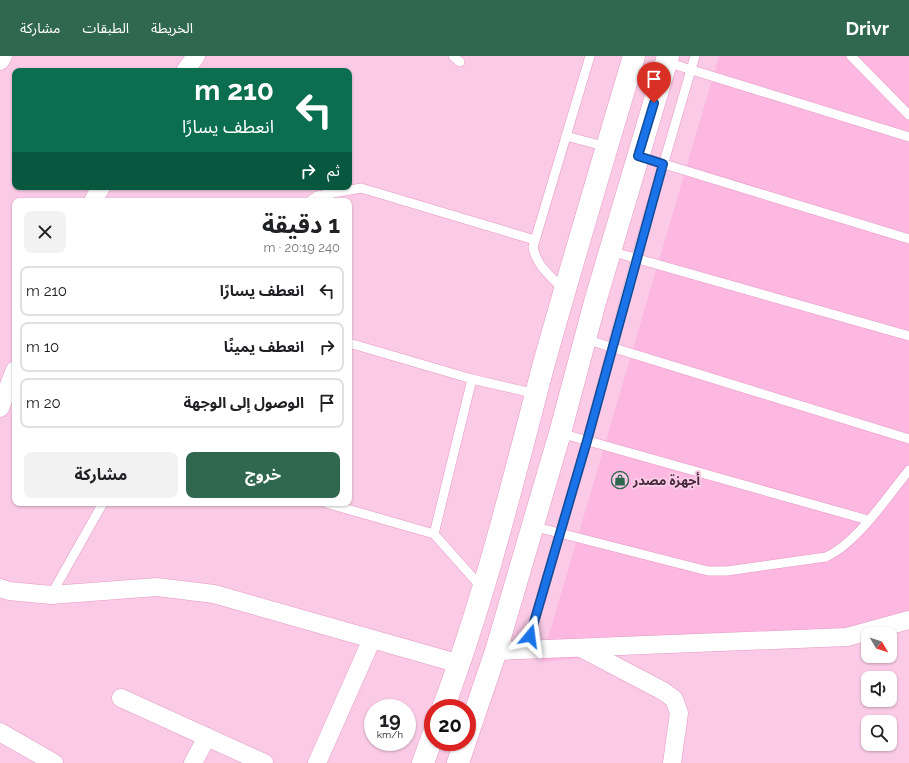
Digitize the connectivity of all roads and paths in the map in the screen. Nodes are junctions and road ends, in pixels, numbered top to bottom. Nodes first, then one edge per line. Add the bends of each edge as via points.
1 (3, 56) edge
2 (196, 56) edge
3 (590, 56) edge
4 (634, 56) edge
5 (695, 56) edge
6 (851, 56) edge
7 (667, 59) edge
8 (0, 61) edge
9 (187, 68) edge
10 (691, 70) junction
11 (909, 115) edge
12 (566, 136) junction
13 (909, 137) edge
14 (607, 147) junction
15 (638, 156) junction
16 (663, 164) junction
17 (350, 190) edge
18 (352, 190) edge
19 (314, 198) edge
20 (909, 239) edge
21 (535, 240) junction
22 (610, 251) junction
23 (636, 258) junction
24 (564, 290) junction
25 (909, 336) edge
26 (585, 339) junction
27 (352, 344) edge
28 (612, 348) junction
29 (12, 378) edge
30 (472, 379) junction
31 (536, 394) junction
32 (0, 408) edge
33 (560, 433) junction
34 (909, 439) edge
35 (587, 441) junction
36 (909, 470) edge
37 (101, 506) edge
38 (336, 506) edge
39 (868, 520) junction
40 (532, 526) junction
41 (434, 534) junction
42 (560, 534) junction
43 (0, 588) edge
44 (483, 588) junction
45 (51, 595) junction
46 (909, 620) edge
47 (372, 639) junction
48 (581, 648) junction
49 (526, 650) junction
50 (496, 651) junction
51 (460, 664) junction
52 (121, 698) dead end
53 (446, 699) edge
54 (476, 710) edge
55 (0, 732) edge
56 (207, 737) junction
57 (427, 751) edge
58 (462, 751) edge
59 (54, 763) edge
60 (193, 763) edge
61 (264, 763) edge
62 (317, 763) edge
63 (423, 763) edge
64 (458, 763) edge
65 (672, 763) edge

1 - 8 street
2 - 9 street
3 - 12 lane
4 - 14 street
5 - 10 lane
6 - 11 lane
7 - 10 lane
7 - 15 street
10 - 13 lane
10 - 16 lane
12 - 14 lane
12 - 21 lane
14 - 24 street
15 - 16 lane
15 - 22 street
16 - 20 lane
16 - 23 lane
17 - 19 lane
18 - 21 lane via 361,188
21 - 24 lane via 534,257
22 - 23 lane
22 - 26 street
23 - 25 lane
23 - 28 lane
24 - 31 street
26 - 28 lane
26 - 33 street
27 - 30 lane
28 - 34 lane
28 - 35 lane
29 - 32 street
30 - 31 lane
30 - 41 lane
31 - 44 street
33 - 35 lane
33 - 40 street
35 - 39 lane
35 - 42 lane
36 - 39 lane
37 - 45 lane
38 - 41 lane
39 - 42 lane via 854,538 838,552 826,557 727,571 692,568
40 - 42 lane
40 - 50 street
41 - 44 lane
42 - 49 lane
43 - 45 street
44 - 51 street
45 - 47 street via 157,587 206,593
46 - 48 street via 847,637
47 - 51 street
47 - 62 street
48 - 49 street
48 - 65 street via 674,699 679,713
49 - 50 street
50 - 54 street
51 - 53 street
52 - 56 street
55 - 59 street
56 - 60 street
56 - 61 street
57 - 63 street
58 - 64 street

